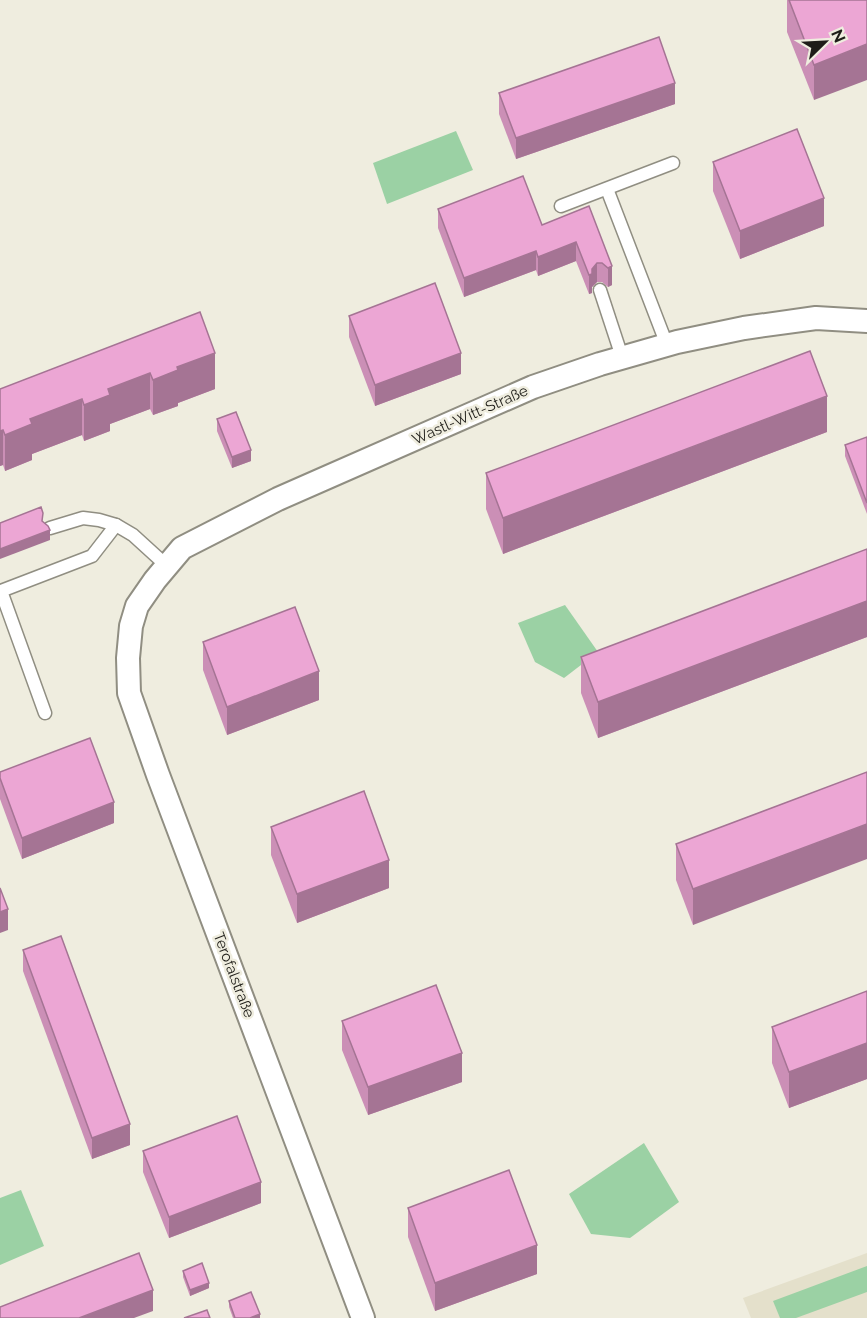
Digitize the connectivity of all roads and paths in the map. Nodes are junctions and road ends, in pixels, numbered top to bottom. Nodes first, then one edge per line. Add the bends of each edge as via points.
1 (673, 163) dead end
2 (607, 189) junction
3 (561, 206) dead end
4 (600, 290) dead end
5 (867, 321) edge
6 (667, 345) junction
7 (622, 357) junction
8 (116, 525) junction
9 (50, 528) edge
10 (167, 566) junction
11 (131, 626) joint
12 (45, 713) dead end
13 (363, 1318) edge

1 - 2 lane
2 - 3 lane
2 - 6 lane
4 - 7 lane
5 - 6 street, Wastl-Witt-Straße via 816,318
6 - 7 street, Wastl-Witt-Straße
7 - 10 street, Wastl-Witt-Straße via 532,387 297,491 182,548
8 - 9 lane via 83,518
8 - 10 lane
8 - 12 lane via 92,555 1,591
10 - 11 street, Wastl-Witt-Straße via 137,606
11 - 13 street, Terofalstraße via 128,658 133,705

